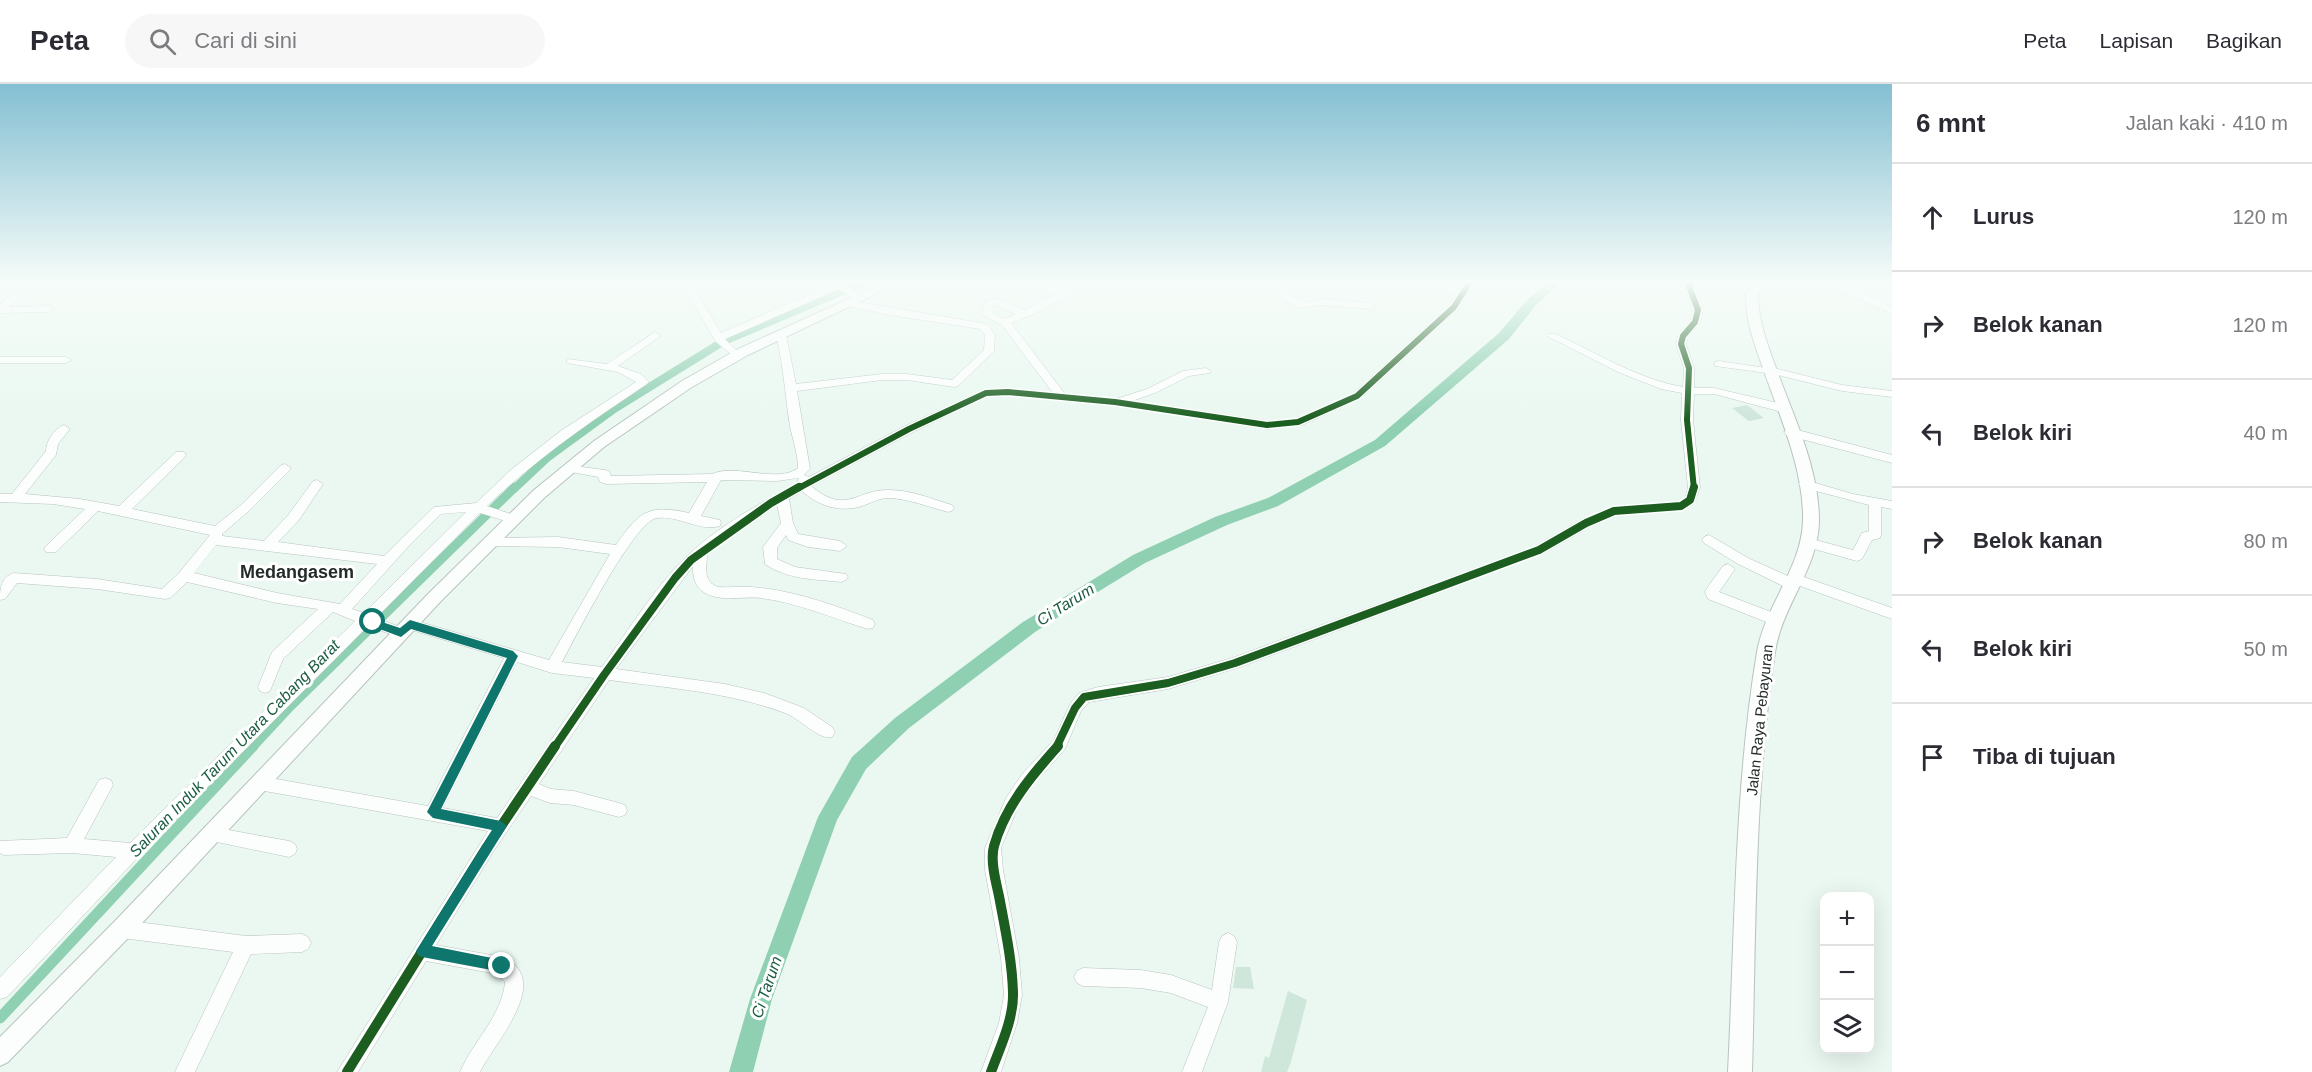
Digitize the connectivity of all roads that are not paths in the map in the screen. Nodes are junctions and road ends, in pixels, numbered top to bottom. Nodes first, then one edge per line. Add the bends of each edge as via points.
1 (713, 328) edge
2 (743, 328) edge
3 (795, 328) edge
4 (986, 328) edge
5 (1009, 328) edge
6 (1431, 328) edge
7 (1689, 328) edge
8 (1757, 328) edge
9 (781, 335) junction
10 (655, 336) dead end
11 (1552, 336) dead end
12 (720, 339) junction
13 (734, 353) junction
14 (0, 360) edge
15 (66, 360) dead end
16 (571, 361) dead end
17 (1719, 364) dead end
18 (609, 367) junction
19 (1206, 371) dead end
20 (1770, 371) junction
21 (1690, 384) junction
22 (792, 388) junction
23 (1892, 394) edge
24 (1061, 396) junction
25 (1115, 402) junction
26 (1782, 408) junction
27 (64, 429) dead end
28 (1790, 432) junction
29 (180, 455) dead end
30 (1891, 459) edge
31 (804, 466) junction
32 (285, 468) dead end
33 (570, 468) junction
34 (716, 478) junction
35 (316, 484) dead end
36 (1805, 484) junction
37 (803, 485) junction
38 (16, 497) junction
39 (782, 497) junction
40 (0, 498) edge
41 (1875, 502) junction
42 (1892, 505) edge
43 (94, 507) junction
44 (948, 508) dead end
45 (482, 509) junction
46 (121, 512) junction
47 (505, 517) junction
48 (692, 520) junction
49 (715, 523) dead end
50 (787, 523) junction
51 (214, 536) junction
52 (1708, 540) dead end
53 (490, 541) junction
54 (1808, 543) junction
55 (267, 546) junction
56 (840, 546) dead end
57 (51, 549) dead end
58 (619, 550) junction
59 (700, 552) junction
60 (387, 561) junction
61 (1728, 569) dead end
62 (184, 576) junction
63 (7, 577) edge
64 (842, 577) dead end
65 (1795, 582) junction
66 (0, 595) edge
67 (337, 608) junction
68 (1892, 614) edge
69 (1774, 619) junction
70 (370, 621) junction
71 (868, 624) dead end
72 (401, 629) junction
73 (513, 656) junction
74 (552, 667) junction
75 (604, 675) junction
76 (265, 687) dead end
77 (827, 732) dead end
78 (259, 783) junction
79 (105, 785) dead end
80 (528, 787) junction
81 (619, 810) dead end
82 (433, 812) junction
83 (501, 826) junction
84 (212, 834) junction
85 (72, 845) junction
86 (4, 847) dead end
87 (289, 849) dead end
88 (133, 851) junction
89 (122, 929) junction
90 (1228, 942) dead end
91 (302, 943) dead end
92 (246, 945) junction
93 (422, 951) junction
94 (1083, 976) dead end
95 (0, 990) edge
96 (1219, 1002) junction
97 (0, 1054) edge
98 (186, 1072) edge
99 (347, 1072) edge
100 (470, 1072) edge
101 (991, 1072) edge
102 (1192, 1072) edge
103 (1740, 1072) edge

1 - 12 street
2 - 12 street
3 - 9 main road
4 - 22 street via 990,335 989,351 956,383 892,377
5 - 24 street
6 - 25 street via 1357,396 1298,422 1267,425
7 - 21 street via 1681,344
8 - 20 main road, Jalan Raya Pebayuran
9 - 13 main road
9 - 22 street
10 - 18 street
11 - 21 street via 1650,381
12 - 13 street
13 - 33 main road via 663,399
14 - 15 street
16 - 18 street
17 - 20 street
18 - 45 street via 643,382 544,450
19 - 25 street via 1187,373
20 - 23 street via 1849,389
20 - 26 main road, Jalan Raya Pebayuran
21 - 26 street
21 - 101 street via 1687,420 1694,488 1690,500 1681,506 1614,511 1539,550 1236,663 1168,683 1082,699 1060,744 1012,802 993,848 1013,987 1008,1023
22 - 31 street
24 - 25 street
24 - 37 street via 1008,392 977,396
26 - 28 main road, Jalan Raya Pebayuran
27 - 38 street via 52,444 52,452
28 - 30 street
28 - 36 main road, Jalan Raya Pebayuran
29 - 46 street
31 - 34 street via 795,476
31 - 37 street
32 - 51 street
33 - 34 street via 606,474 606,480
33 - 47 main road
34 - 48 street
35 - 55 street via 294,517
36 - 41 street
36 - 54 main road, Jalan Raya Pebayuran via 1811,519
37 - 39 street
37 - 44 street via 823,500 837,504 853,504 889,494
38 - 40 street
38 - 43 street
39 - 50 street
39 - 59 street
41 - 42 street
41 - 54 street via 1875,535 1867,536 1857,556
43 - 46 street
43 - 57 street
45 - 47 street
45 - 60 street via 438,510
45 - 70 street
46 - 51 street
47 - 53 main road
48 - 49 street
48 - 58 street via 648,515
50 - 56 street via 797,540
50 - 64 street via 771,547 770,561 775,566
51 - 55 street
51 - 62 street
52 - 65 street via 1743,561
53 - 58 street
53 - 72 main road
54 - 65 main road, Jalan Raya Pebayuran
55 - 60 street
58 - 74 street
59 - 71 street via 700,577 709,589 798,599
59 - 75 street via 675,578
60 - 67 street
61 - 69 street via 1713,595
62 - 63 street via 165,594
62 - 67 street
63 - 66 street
65 - 68 street
65 - 69 main road, Jalan Raya Pebayuran
67 - 70 street
67 - 76 street via 284,648
69 - 103 main road, Jalan Raya Pebayuran via 1766,648 1753,772
70 - 72 street
70 - 88 street
72 - 73 street
72 - 78 main road
73 - 74 street
73 - 82 street
74 - 75 street
75 - 77 street via 764,699 799,712
75 - 80 street
78 - 82 street
78 - 84 main road
79 - 85 street
80 - 81 street via 550,796
80 - 83 street
82 - 83 street
83 - 93 street
84 - 87 street
84 - 89 main road
85 - 86 street
85 - 88 street
88 - 95 street
89 - 92 street
89 - 97 main road
90 - 96 street
91 - 92 street
92 - 98 street
93 - 99 street
93 - 100 street via 502,966 514,978 513,997 505,1016
94 - 96 street via 1140,979 1184,988
96 - 102 street

